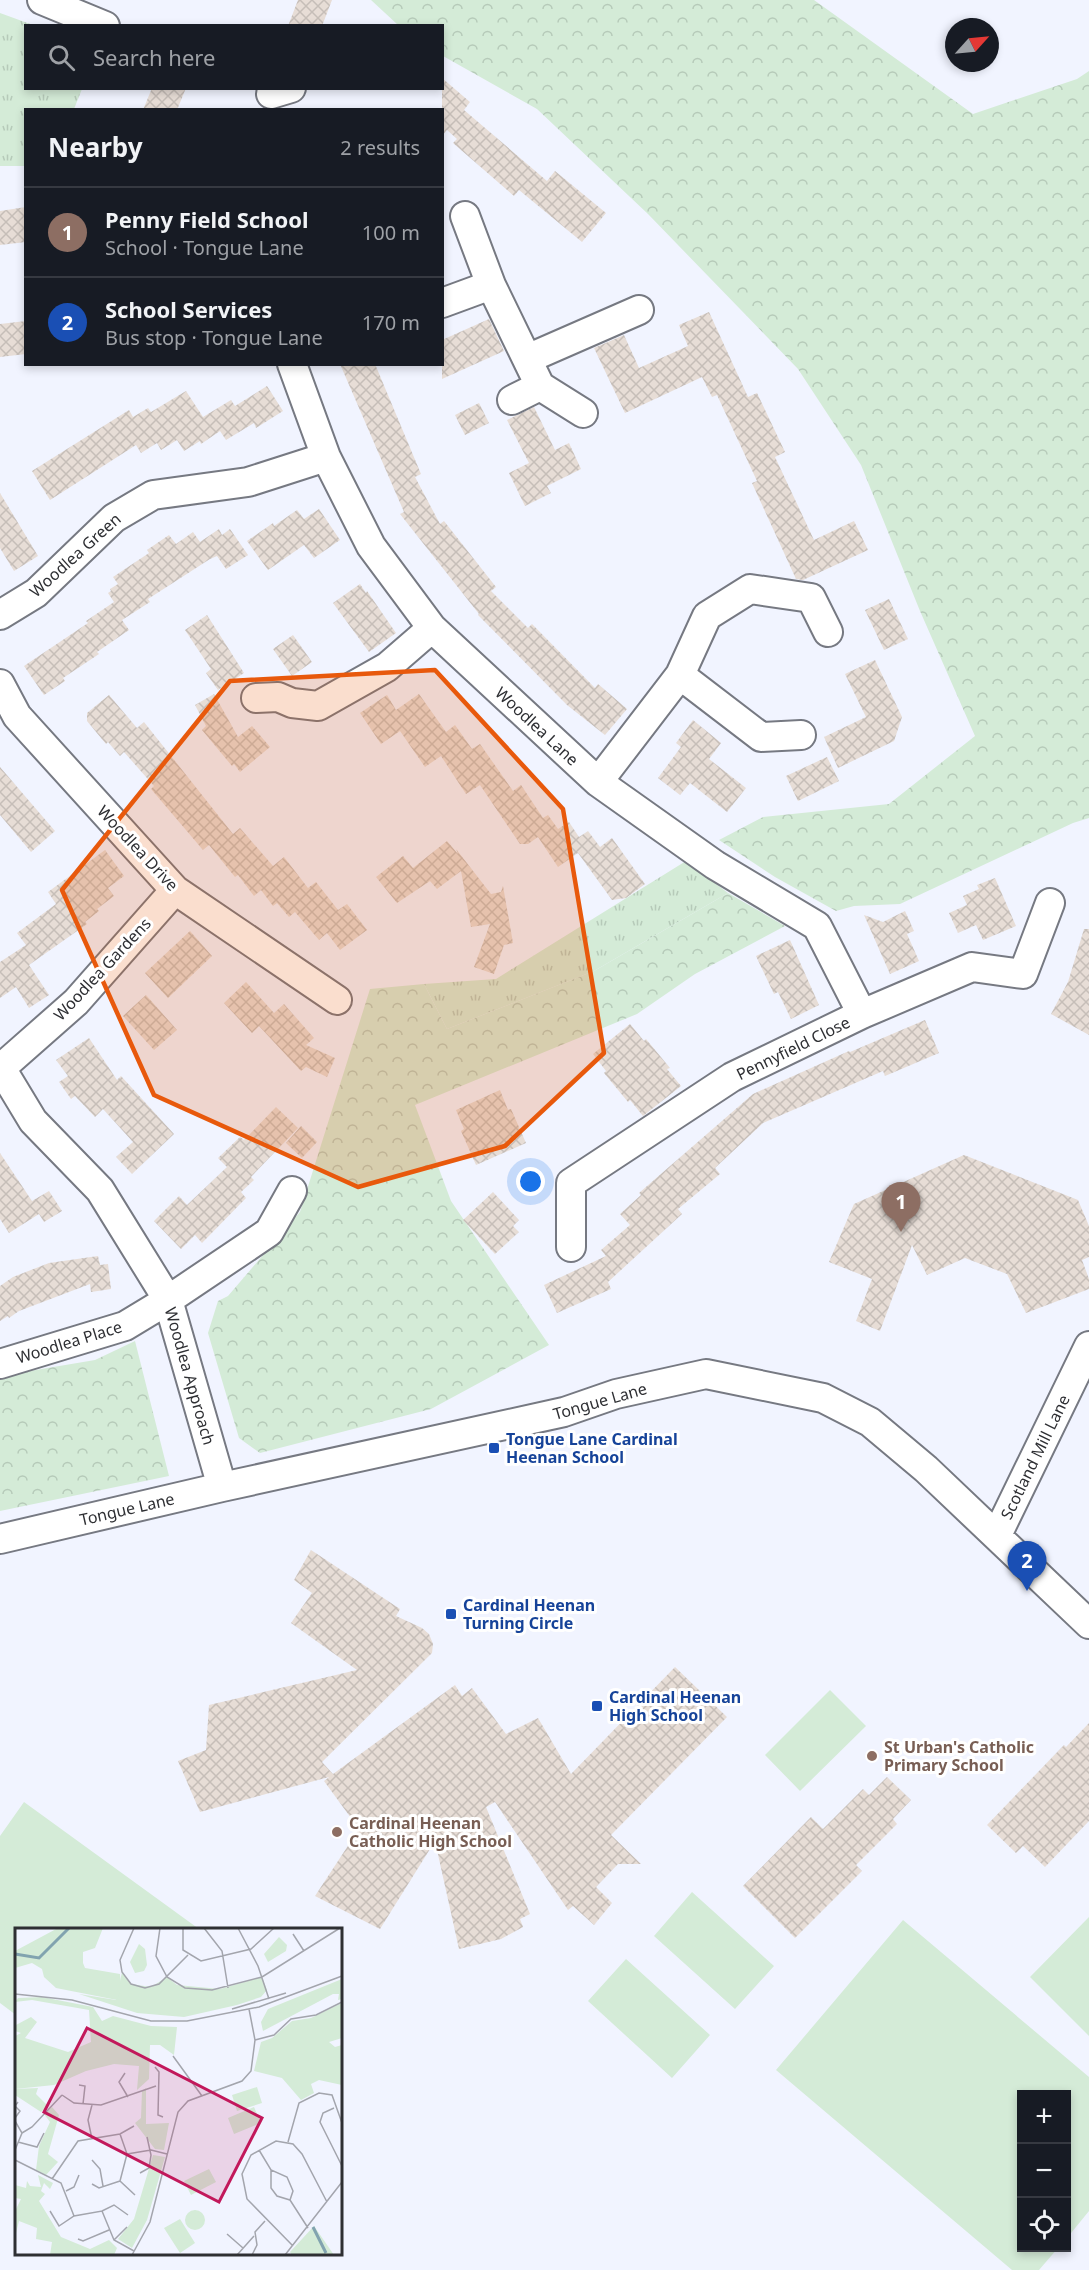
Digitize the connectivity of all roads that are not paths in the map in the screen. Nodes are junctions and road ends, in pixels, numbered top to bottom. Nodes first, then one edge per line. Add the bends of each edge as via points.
1 (44, 1) edge
2 (100, 16) edge
3 (465, 216) dead end
4 (491, 285) junction
5 (444, 302) edge
6 (639, 310) dead end
7 (527, 359) junction
8 (293, 366) edge
9 (540, 386) junction
10 (512, 400) dead end
11 (583, 413) dead end
12 (326, 457) junction
13 (0, 615) edge
14 (432, 628) junction
15 (828, 632) dead end
16 (680, 675) junction
17 (0, 684) edge
18 (256, 698) dead end
19 (801, 735) dead end
20 (598, 782) junction
21 (175, 890) junction
22 (1050, 903) dead end
23 (337, 1000) dead end
24 (862, 1014) junction
25 (1, 1069) edge
26 (292, 1191) dead end
27 (571, 1247) dead end
28 (168, 1300) junction
29 (1089, 1346) edge
30 (0, 1364) edge
31 (222, 1487) junction
32 (997, 1535) junction
33 (0, 1539) edge
34 (1089, 1624) edge

1 - 2 street
3 - 4 street
4 - 5 street
4 - 7 street
6 - 7 street
7 - 9 street
8 - 12 street, Woodlea Lane
9 - 10 street
9 - 11 street
12 - 13 street, Woodlea Green via 248,482 153,495 114,518 36,593
12 - 14 street, Woodlea Lane via 371,546
14 - 18 street via 387,667 318,706 292,703 278,696
14 - 20 street, Woodlea Lane
15 - 16 street via 811,598 750,589 707,616
16 - 19 street via 761,737
16 - 20 street
17 - 21 street, Woodlea Drive via 17,716
20 - 24 street, Woodlea Lane via 715,864 817,926
21 - 23 street, Woodlea Drive
21 - 25 street, Woodlea Gardens via 76,1002
22 - 24 street, Pennyfield Close via 1023,974 972,967
24 - 27 street, Pennyfield Close via 732,1077 571,1183
25 - 28 street, Woodlea Approach via 33,1121 100,1190
26 - 28 street, Woodlea Place via 269,1232
28 - 30 street, Woodlea Place via 125,1326
28 - 31 street, Woodlea Approach
29 - 32 street, Scotland Mill Lane
31 - 32 street, Tongue Lane via 564,1412 616,1394 706,1374 823,1398 870,1422
31 - 33 street, Tongue Lane
32 - 34 street, Tongue Lane

